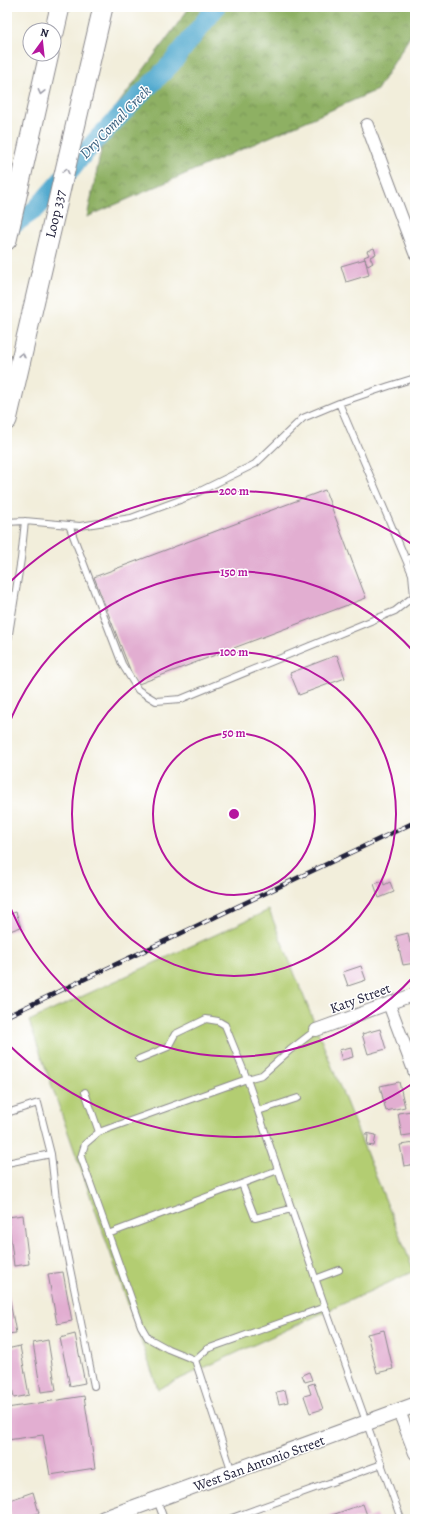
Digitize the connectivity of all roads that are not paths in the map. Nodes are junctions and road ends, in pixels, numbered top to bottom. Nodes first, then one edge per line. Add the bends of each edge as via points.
1 (60, 7) edge
2 (103, 7) edge
3 (57, 22) edge
4 (47, 62) edge
5 (368, 125) dead end
6 (7, 240) edge
7 (415, 253) edge
8 (415, 378) edge
9 (339, 402) junction
10 (7, 420) edge
11 (25, 521) junction
12 (7, 522) edge
13 (69, 525) junction
14 (415, 556) edge
15 (406, 559) junction
16 (7, 646) edge
17 (415, 994) edge
18 (389, 1004) junction
19 (316, 1030) joint
20 (139, 1059) dead end
21 (415, 1073) edge
22 (247, 1080) junction
23 (85, 1092) dead end
24 (298, 1098) dead end
25 (258, 1111) junction
26 (7, 1113) edge
27 (99, 1132) junction
28 (51, 1154) junction
29 (7, 1164) edge
30 (278, 1170) junction
31 (242, 1184) junction
32 (291, 1209) junction
33 (108, 1234) junction
34 (339, 1270) dead end
35 (315, 1279) junction
36 (325, 1307) junction
37 (195, 1360) junction
38 (94, 1386) dead end
39 (415, 1405) edge
40 (399, 1411) junction
41 (368, 1423) junction
42 (415, 1453) edge
43 (382, 1464) junction
44 (232, 1473) junction
45 (157, 1500) junction
46 (132, 1514) edge
47 (103, 1519) edge
48 (164, 1519) edge
49 (229, 1519) edge
50 (401, 1519) edge

1 - 3 main road
10 -> 2 main road, Loop 337
4 -> 6 main road
5 - 7 street
8 - 9 lane
9 - 13 lane via 303,418 255,464 188,497 130,518 80,526
9 - 15 lane
11 - 12 lane
11 - 13 lane
11 - 16 lane
13 - 15 lane via 122,664 138,690 156,701 180,699 395,611 414,596 412,574
14 - 15 lane
17 - 18 street, Katy Street
18 - 19 street, Katy Street
18 - 21 street
19 - 22 lane via 262,1075
20 - 22 lane via 168,1047 175,1034 206,1019 218,1021 225,1024
22 - 25 lane
22 - 27 lane
23 - 27 lane
24 - 25 lane
25 - 30 lane
26 - 28 lane via 38,1103
27 - 33 lane via 85,1144 81,1157
28 - 29 lane
28 - 38 lane via 56,1200
30 - 31 lane
30 - 32 lane
31 - 32 lane via 256,1218
31 - 33 lane
32 - 35 lane
33 - 37 lane via 140,1326 148,1338 168,1350
34 - 35 lane
35 - 36 lane
36 - 37 lane via 207,1349
36 - 41 lane
37 - 44 lane
39 - 40 street, West San Antonio Street
40 - 41 street, West San Antonio Street
40 - 42 street
41 - 43 lane
41 - 44 street, West San Antonio Street
43 - 49 lane
43 - 50 lane
44 - 45 street, West San Antonio Street
45 - 46 street, West San Antonio Street
45 - 48 lane
46 - 47 street, West San Antonio Street

